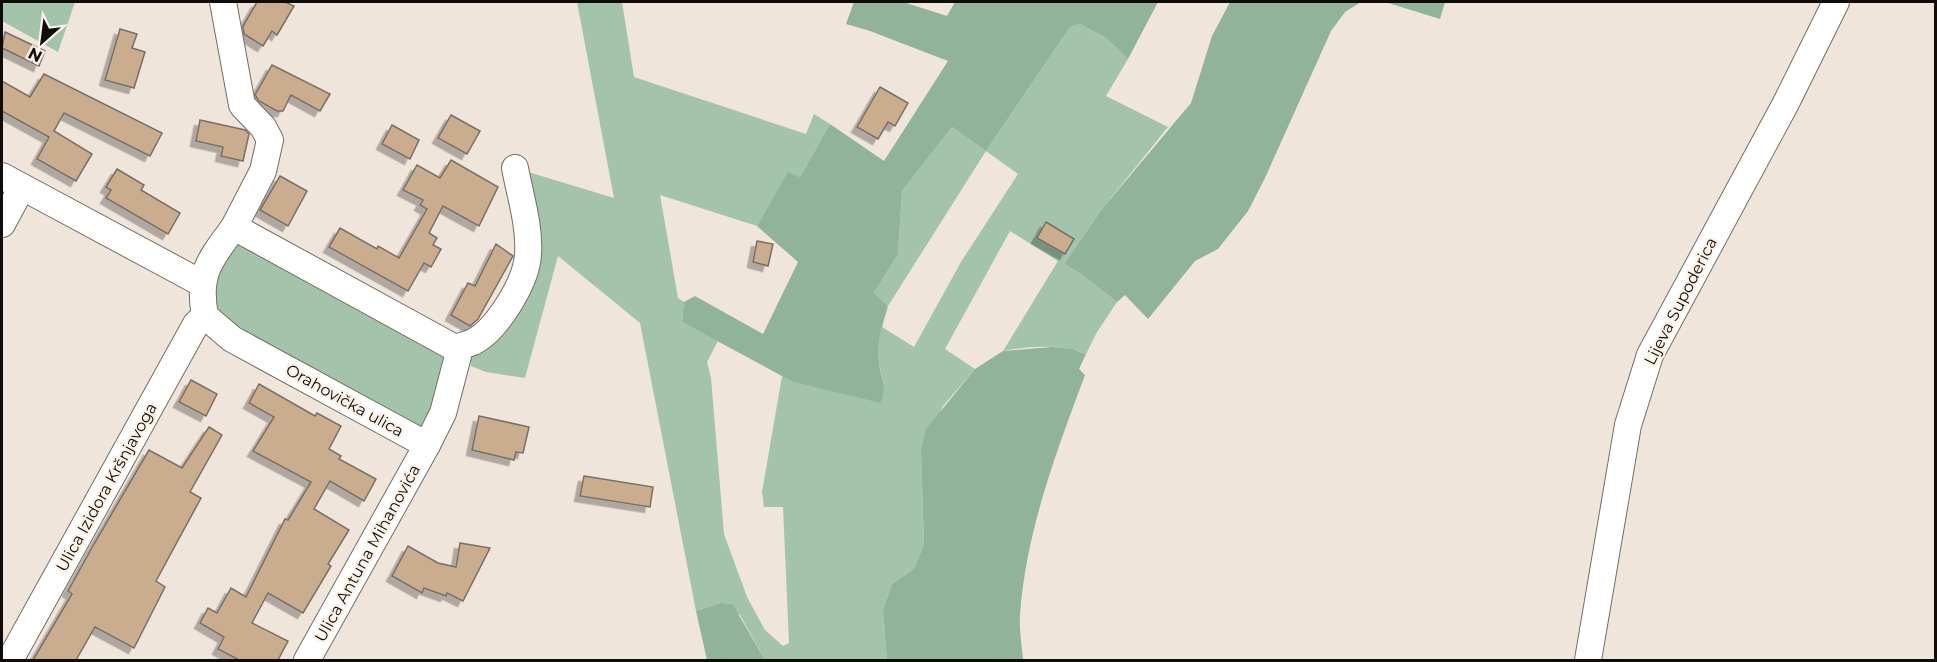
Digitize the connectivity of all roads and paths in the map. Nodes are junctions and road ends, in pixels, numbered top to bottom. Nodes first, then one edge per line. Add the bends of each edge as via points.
1 (223, 2) edge
2 (1836, 2) edge
3 (515, 168) dead end
4 (12, 182) edge
5 (2, 224) edge
6 (234, 227) junction
7 (201, 283) junction
8 (206, 316) junction
9 (455, 348) junction
10 (427, 445) junction
11 (10, 660) edge
12 (307, 660) edge
13 (1588, 660) edge

1 - 6 street via 242,105 270,140 262,171
2 - 13 street, Lijeva Supoderica via 1650,355 1628,425
3 - 9 street via 526,227 526,268 490,328 474,341
4 - 5 street
4 - 7 street
6 - 7 street
6 - 9 street
7 - 8 street
8 - 10 street, Orahovička ulica via 232,339
8 - 11 street, Ulica Izidora Kršnjavoga via 196,324
9 - 10 street via 458,356 443,413
10 - 12 street, Ulica Antuna Mihanovića

